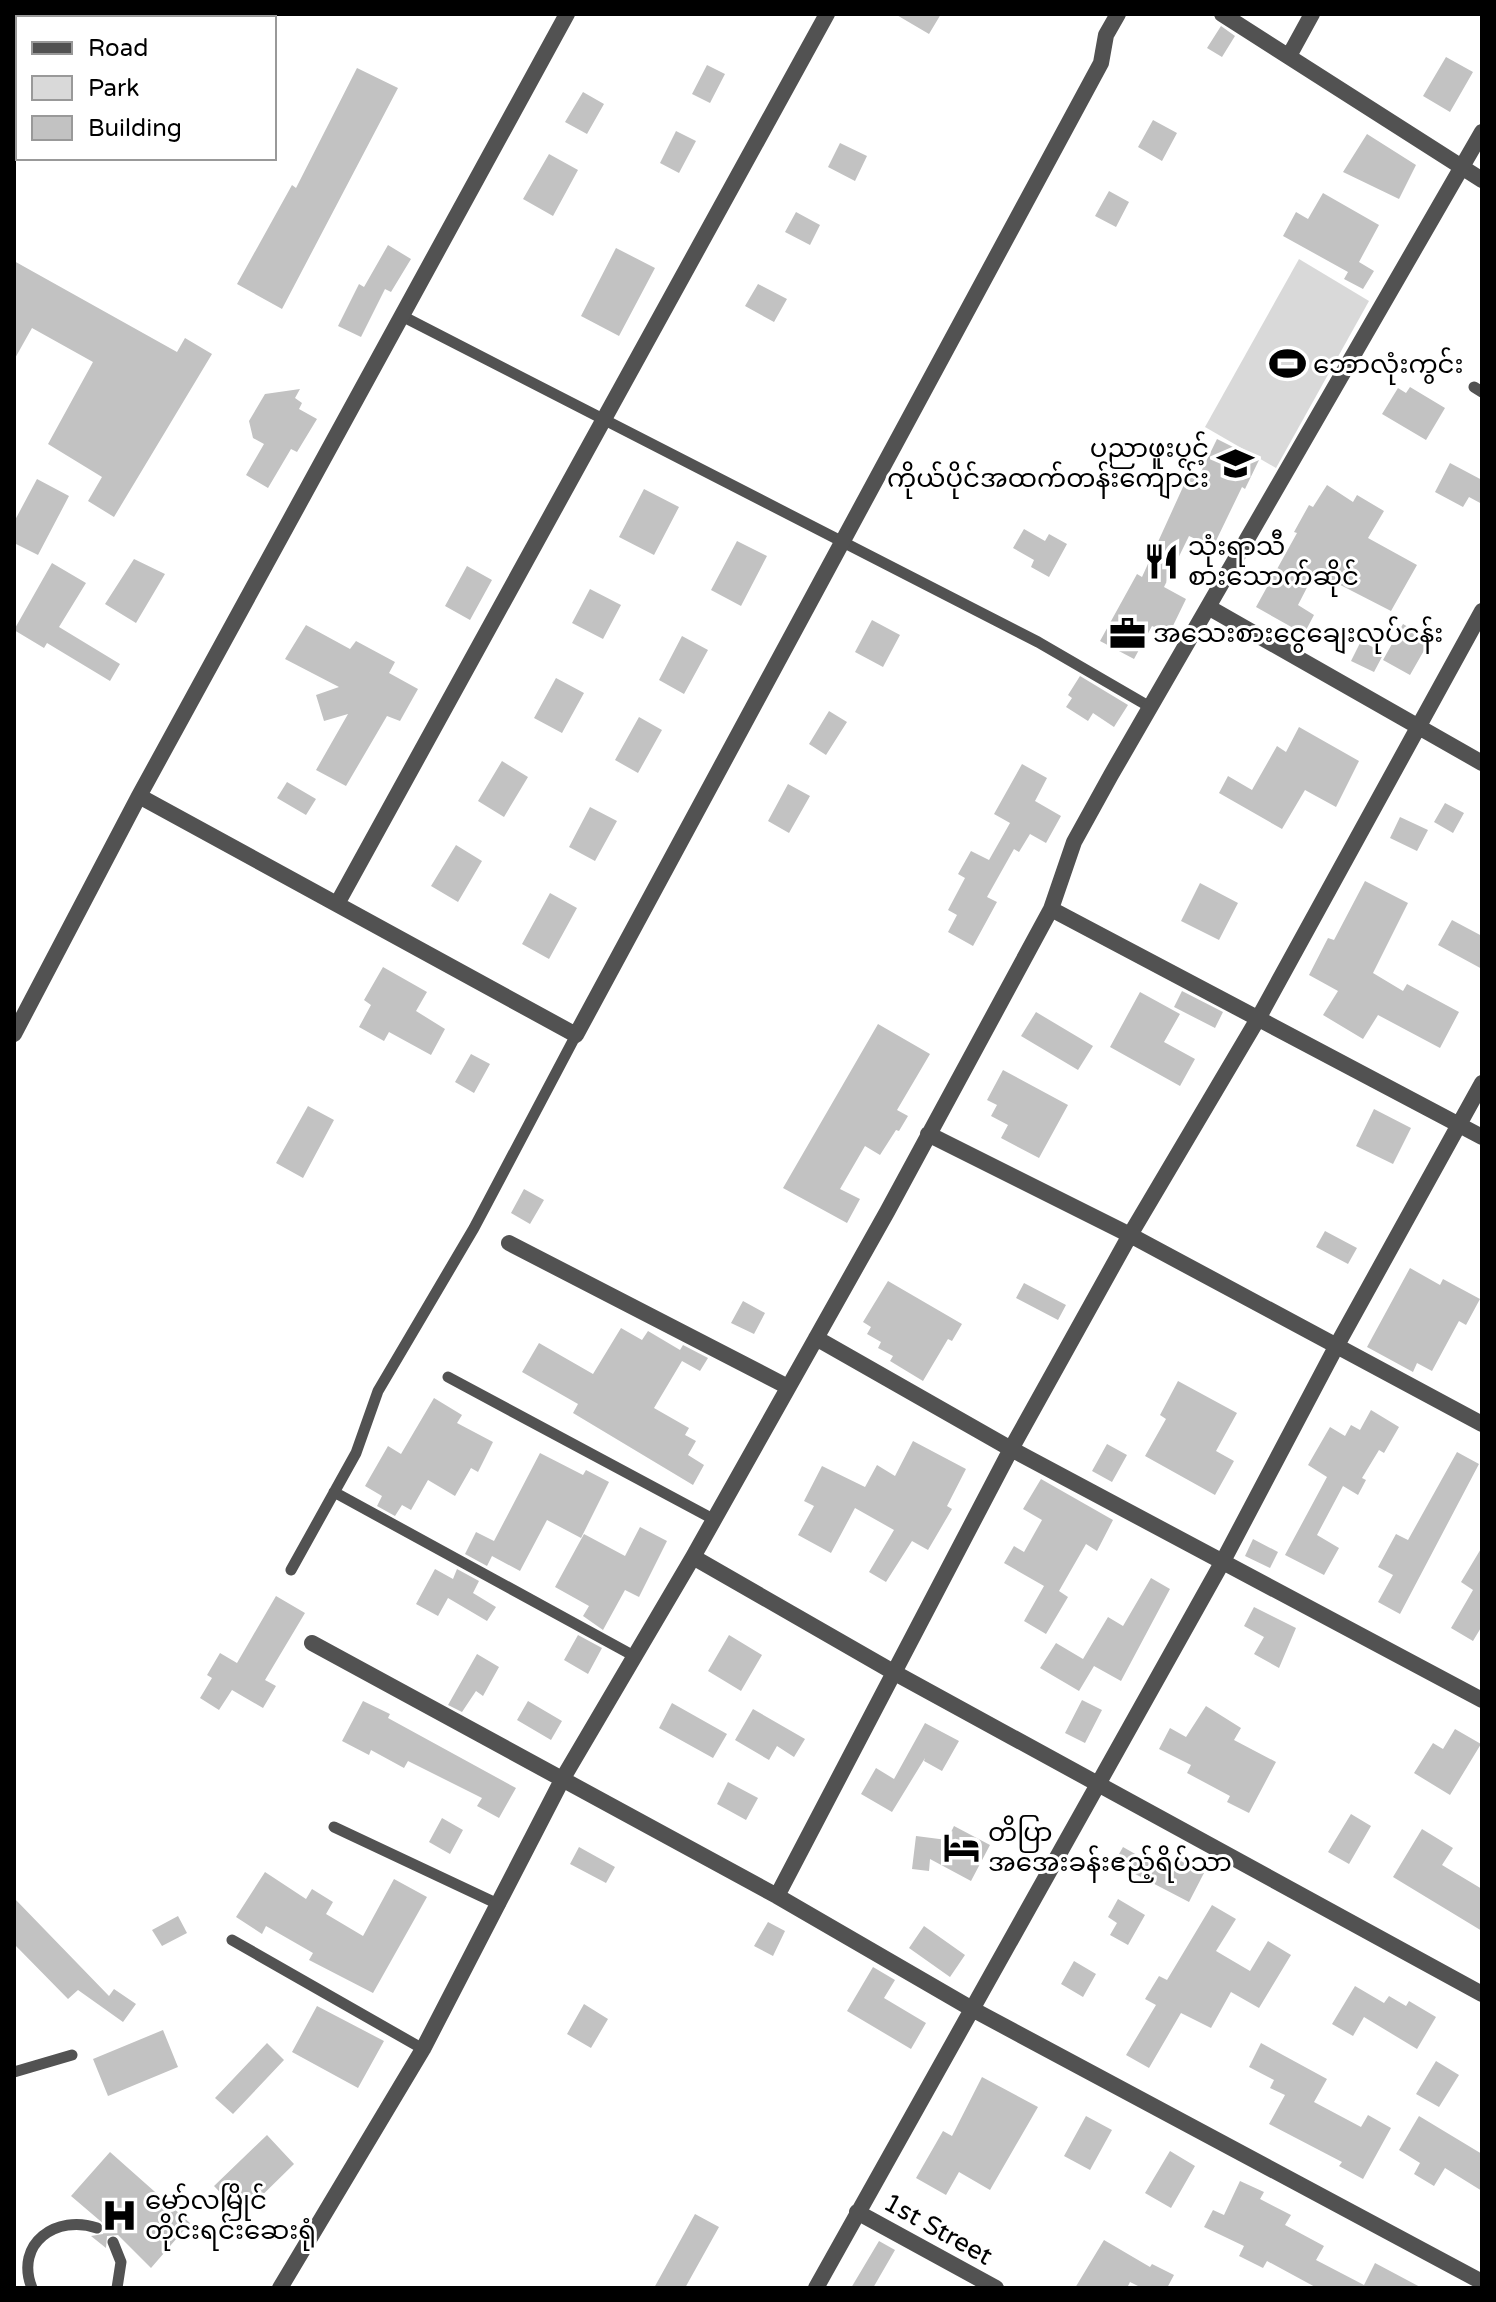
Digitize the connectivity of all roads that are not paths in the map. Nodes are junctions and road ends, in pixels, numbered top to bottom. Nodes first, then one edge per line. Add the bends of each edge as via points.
1 (567, 14) edge
2 (827, 14) edge
3 (1118, 14) edge
4 (1222, 14) edge
5 (1312, 14) edge
6 (1289, 56) junction
7 (1482, 132) edge
8 (1464, 167) junction
9 (1482, 180) edge
10 (402, 316) junction
11 (607, 420) junction
12 (841, 539) junction
13 (1208, 607) junction
14 (1482, 611) edge
15 (1150, 707) junction
16 (1418, 728) junction
17 (1482, 763) edge
18 (139, 796) junction
19 (337, 904) junction
20 (1051, 909) junction
21 (1259, 1017) junction
22 (14, 1034) edge
23 (576, 1035) junction
24 (1482, 1083) edge
25 (1459, 1124) junction
26 (928, 1134) junction
27 (1482, 1137) edge
28 (1130, 1235) junction
29 (509, 1243) dead end
30 (816, 1338) junction
31 (1337, 1345) junction
32 (448, 1377) dead end
33 (788, 1387) junction
34 (1482, 1424) edge
35 (1011, 1449) junction
36 (334, 1492) junction
37 (713, 1519) junction
38 (693, 1557) junction
39 (1223, 1561) junction
40 (291, 1570) dead end
41 (312, 1643) dead end
42 (634, 1656) junction
43 (895, 1673) junction
44 (1482, 1700) edge
45 (563, 1778) junction
46 (1098, 1784) junction
47 (334, 1827) dead end
48 (777, 1896) junction
49 (500, 1905) junction
50 (232, 1940) dead end
51 (1482, 1994) edge
52 (972, 2009) junction
53 (423, 2049) junction
54 (72, 2055) dead end
55 (14, 2072) edge
56 (857, 2212) junction
57 (97, 2228) dead end
58 (113, 2242) dead end
59 (1482, 2282) edge
60 (32, 2288) edge
61 (117, 2288) edge
62 (280, 2288) edge
63 (816, 2288) edge
64 (996, 2288) edge

1 - 10 street
2 - 11 street
3 - 12 street via 1106,35 1101,63
4 - 6 street
5 - 6 street
6 - 8 street
7 - 8 street
8 - 9 street
8 - 13 street
10 - 11 lane
10 - 18 street
11 - 12 lane
11 - 19 street
12 - 15 lane
12 - 23 street
13 - 15 street
13 - 16 street
14 - 16 street
15 - 20 street via 1074,842
16 - 17 street
16 - 21 street
18 - 19 street
18 - 22 street
19 - 23 street
20 - 21 street
20 - 26 street
21 - 25 street
21 - 28 street
23 - 36 lane via 474,1228 378,1391 356,1453
24 - 25 street
25 - 27 street
25 - 31 street
26 - 28 street
26 - 30 street
28 - 31 street
28 - 35 street
29 - 33 street
30 - 33 street
30 - 35 street
31 - 34 street
31 - 39 street
32 - 37 lane
33 - 37 street
35 - 39 street
35 - 43 street
36 - 40 lane
36 - 42 lane
37 - 38 street
38 - 42 street
38 - 43 street
39 - 44 street
39 - 46 street
41 - 45 street
42 - 45 street
43 - 46 street
43 - 48 street
45 - 48 street
45 - 49 street
46 - 51 street
46 - 52 street
47 - 49 lane
48 - 52 street
49 - 53 street
50 - 53 lane
52 - 56 street
52 - 59 street
53 - 62 street
54 - 55 lane
56 - 63 street
56 - 64 street, 1st Street
57 - 60 lane via 65,2223 39,2239 28,2268
58 - 61 lane via 121,2262

